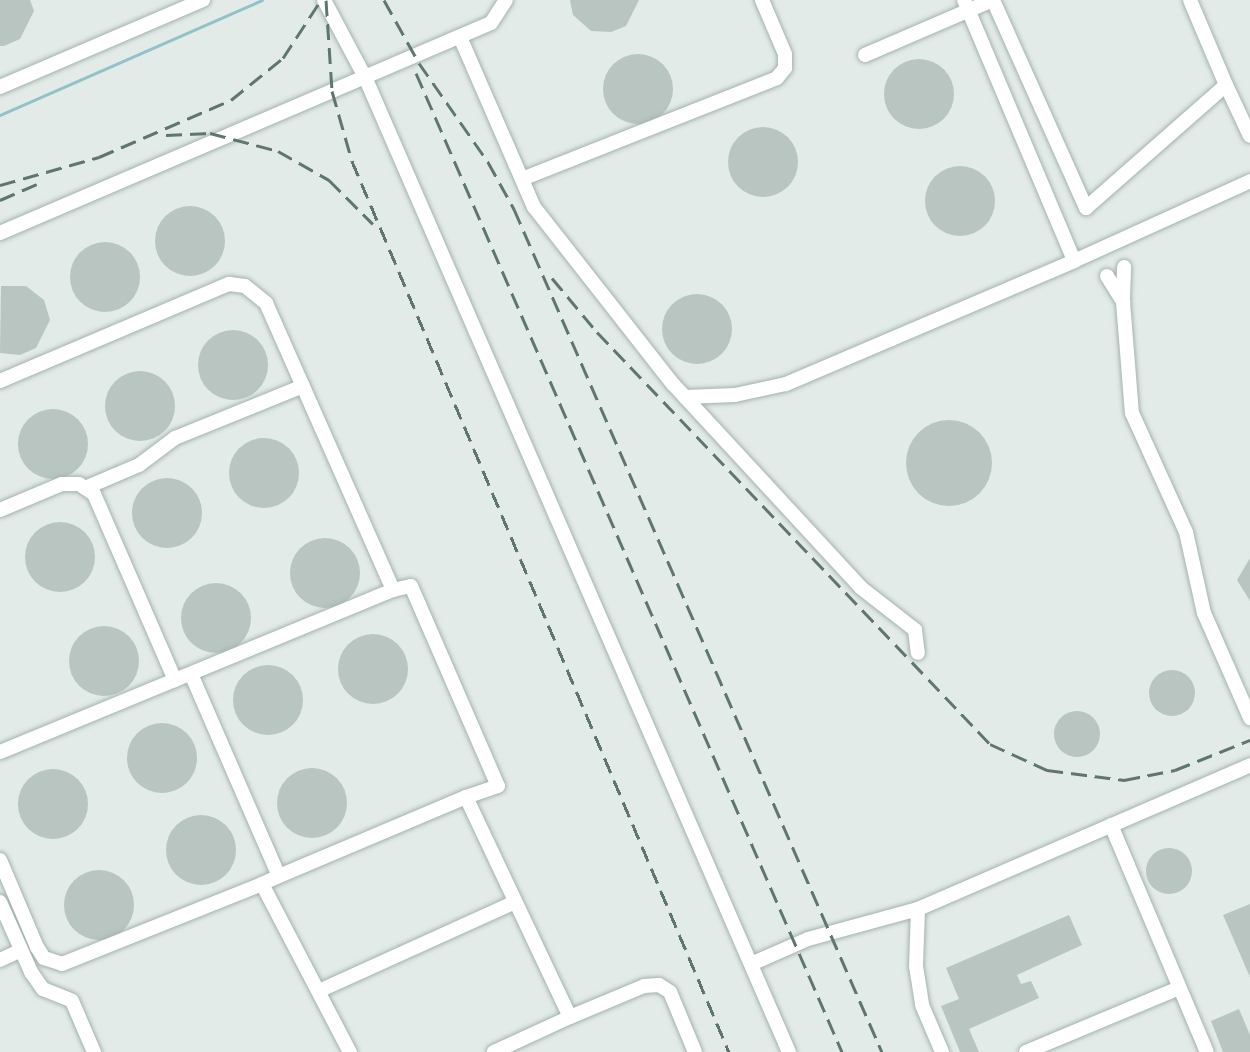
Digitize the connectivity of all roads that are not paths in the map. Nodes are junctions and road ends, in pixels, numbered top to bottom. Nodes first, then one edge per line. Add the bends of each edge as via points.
1 (203, 0) edge
2 (324, 0) edge
3 (506, 0) edge
4 (762, 0) edge
5 (993, 0) edge
6 (1190, 0) edge
7 (966, 5) edge
8 (460, 37) junction
9 (865, 55) dead end
10 (365, 77) junction
11 (1226, 85) junction
12 (0, 87) edge
13 (1250, 136) edge
14 (522, 179) junction
15 (1250, 181) edge
16 (0, 233) edge
17 (1074, 261) junction
18 (1124, 267) dead end
19 (1107, 276) dead end
20 (1123, 302) junction
21 (0, 381) edge
22 (303, 386) junction
23 (685, 397) junction
24 (85, 488) junction
25 (0, 510) edge
26 (393, 590) junction
27 (918, 653) dead end
28 (191, 674) junction
29 (175, 680) junction
30 (1250, 718) edge
31 (0, 752) edge
32 (1250, 765) edge
33 (466, 797) junction
34 (1111, 825) junction
35 (0, 860) edge
36 (279, 876) junction
37 (262, 884) junction
38 (0, 902) edge
39 (515, 902) junction
40 (918, 909) junction
41 (21, 950) junction
42 (0, 960) edge
43 (751, 964) junction
44 (1179, 988) junction
45 (321, 990) junction
46 (570, 1017) junction
47 (94, 1052) edge
48 (350, 1052) edge
49 (494, 1052) edge
50 (695, 1052) edge
51 (789, 1052) edge
52 (942, 1052) edge
53 (1026, 1052) edge
54 (1207, 1052) edge

1 - 12 lane
2 - 10 lane
3 - 8 lane via 491,23
4 - 14 lane via 785,54 785,68 777,78
5 - 7 lane
5 - 11 lane via 1086,208
6 - 11 lane
7 - 9 lane
7 - 17 lane
8 - 10 lane
8 - 14 lane
10 - 16 lane
10 - 43 lane
11 - 13 lane
14 - 23 lane via 534,207
15 - 17 lane
17 - 23 lane via 786,384 735,395
18 - 20 lane
19 - 20 lane
20 - 30 lane via 1132,413 1186,532 1204,613
21 - 22 lane via 229,284 245,286 266,303
22 - 24 lane via 175,438 139,465
22 - 26 lane
23 - 27 lane via 860,587 915,630
24 - 25 lane via 62,484
24 - 29 lane via 102,508
26 - 28 lane
26 - 33 lane via 411,586 498,786
28 - 29 lane
28 - 36 lane
29 - 31 lane
32 - 34 lane
33 - 36 lane
33 - 39 lane
34 - 40 lane
34 - 44 lane
35 - 37 lane via 37,947 44,958 62,964
36 - 37 lane
37 - 45 lane
38 - 41 lane
39 - 45 lane
39 - 46 lane
40 - 43 lane via 808,939
40 - 52 lane via 916,966 922,1005
41 - 42 lane
41 - 47 lane via 43,989 72,1001
43 - 51 lane
44 - 53 lane
44 - 54 lane
45 - 48 lane
46 - 49 lane
46 - 50 lane via 644,986 659,985 670,992

